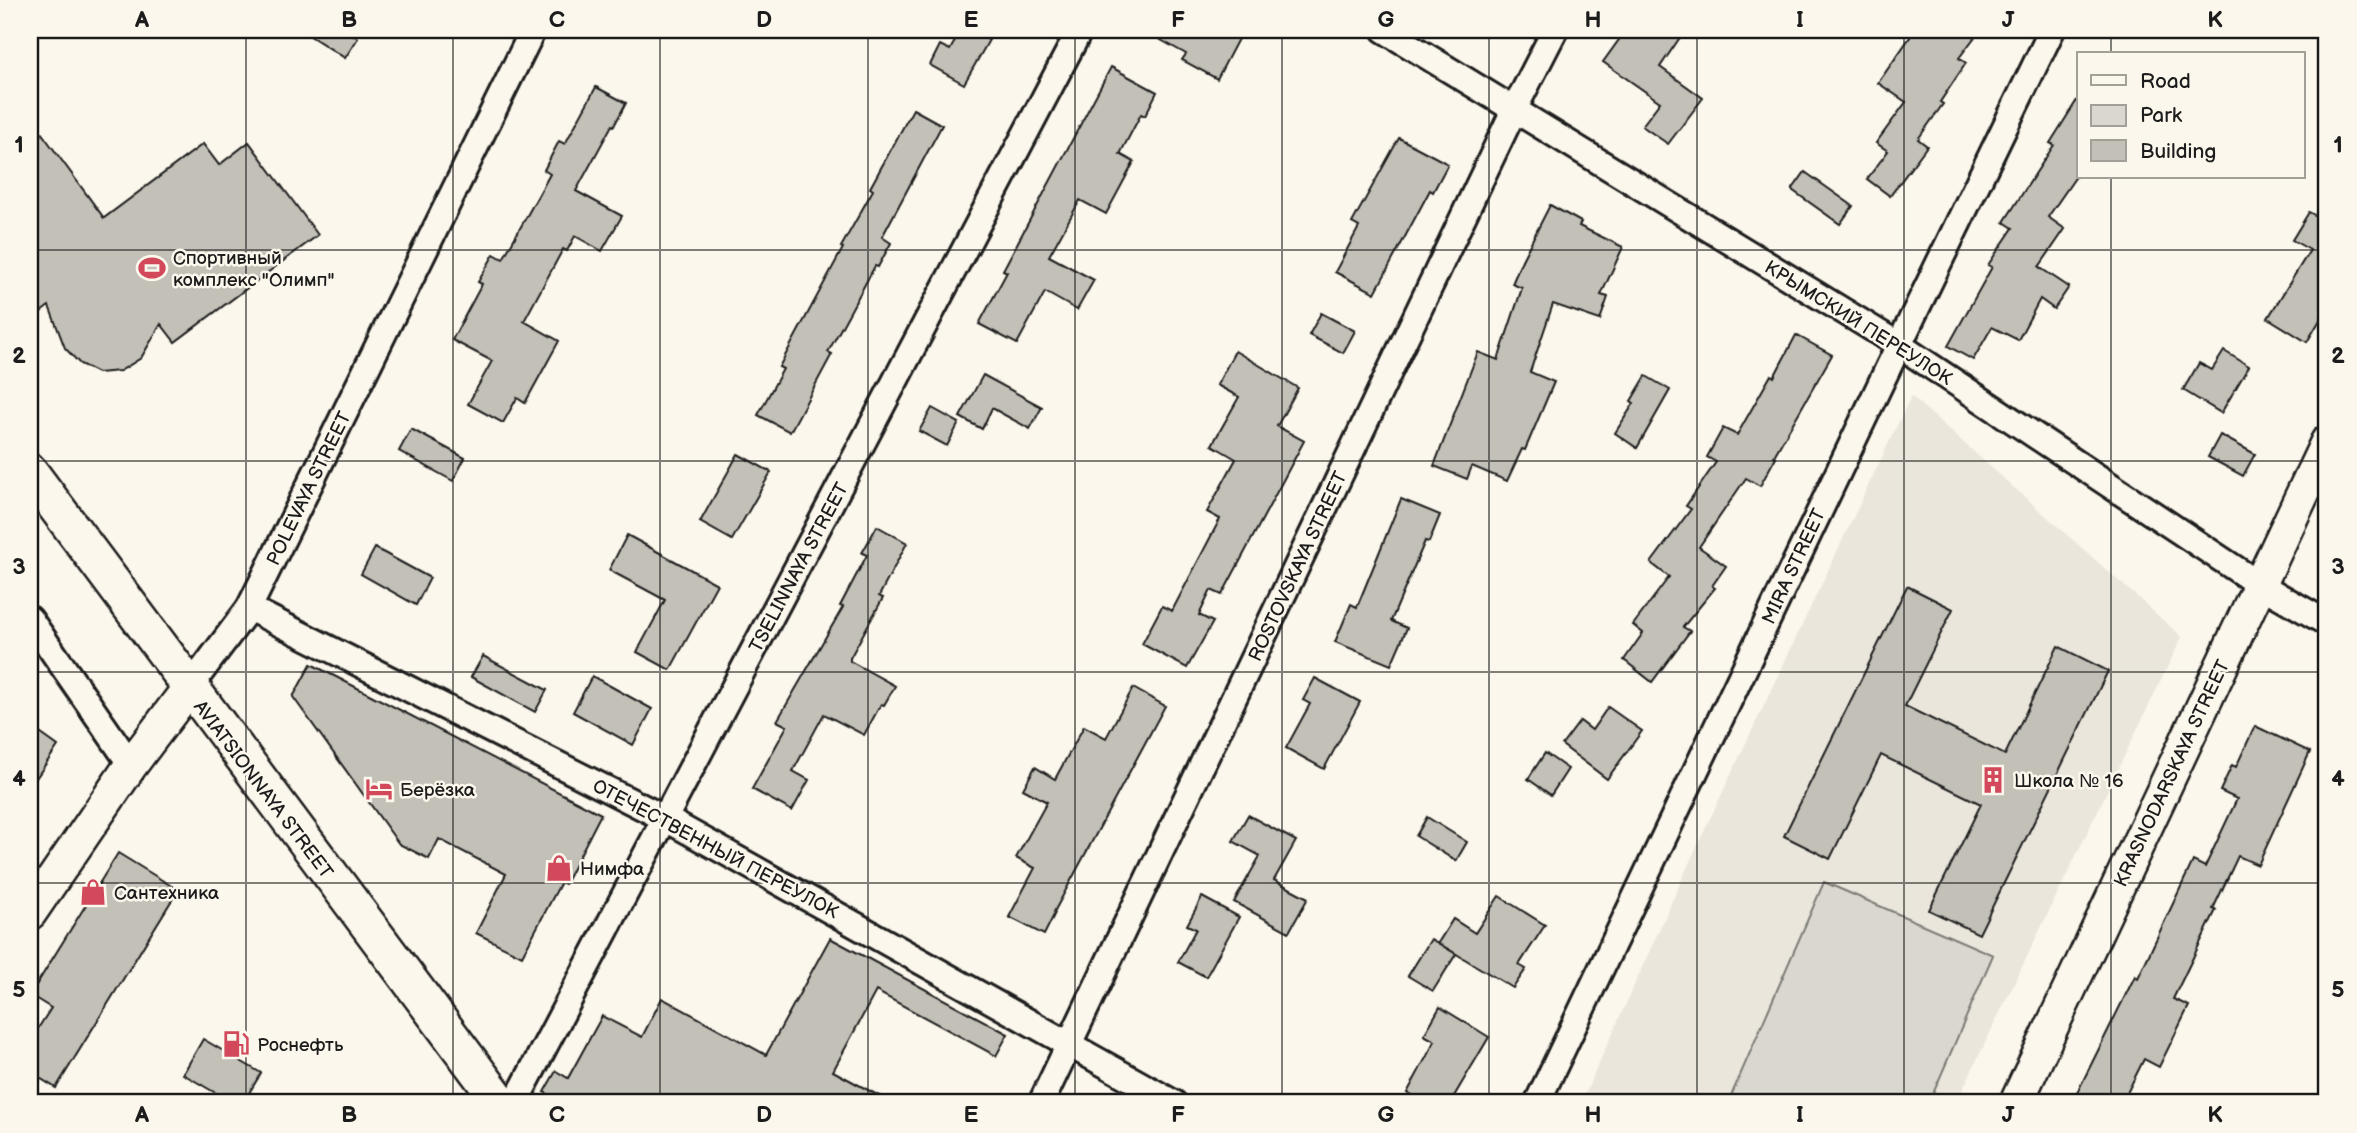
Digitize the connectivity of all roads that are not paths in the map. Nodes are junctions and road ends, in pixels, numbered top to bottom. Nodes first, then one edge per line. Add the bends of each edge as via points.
1 (533, 30) edge
2 (1080, 30) edge
3 (1384, 30) edge
4 (1555, 30) edge
5 (2052, 30) edge
6 (1515, 108) junction
7 (1899, 345) junction
8 (2327, 442) edge
9 (30, 472) edge
10 (2260, 585) junction
11 (249, 608) junction
12 (30, 619) edge
13 (2327, 623) edge
14 (189, 688) junction
15 (131, 765) junction
16 (666, 819) junction
17 (30, 914) edge
18 (1071, 1044) junction
19 (501, 1103) edge
20 (514, 1103) edge
21 (1041, 1103) edge
22 (1174, 1103) edge
23 (1537, 1103) edge
24 (2016, 1103) edge

1 - 11 street, POLEVAYA STREET
2 - 16 street, TSELINNAYA STREET
3 - 6 street, КРЫМСКИЙ ПЕРЕУЛОК
4 - 6 street, ROSTOVSKAYA STREET
5 - 7 street, MIRA STREET
6 - 7 street, КРЫМСКИЙ ПЕРЕУЛОК
6 - 18 street, ROSTOVSKAYA STREET
7 - 10 street, КРЫМСКИЙ ПЕРЕУЛОК
7 - 23 street, MIRA STREET
8 - 10 street, KRASNODARSKAYA STREET
9 - 14 main road, AVIATSIONNAYA STREET
10 - 13 street, КРЫМСКИЙ ПЕРЕУЛОК
10 - 24 street, KRASNODARSKAYA STREET
11 - 14 street, POLEVAYA STREET
11 - 16 street, ОТЕЧЕСТВЕННЫЙ ПЕРЕУЛОК
12 - 15 street
14 - 15 street, POLEVAYA STREET
14 - 19 main road, AVIATSIONNAYA STREET
15 - 17 street, POLEVAYA STREET
16 - 18 street, ОТЕЧЕСТВЕННЫЙ ПЕРЕУЛОК
16 - 20 street, TSELINNAYA STREET
18 - 21 street, ROSTOVSKAYA STREET
18 - 22 street, ОТЕЧЕСТВЕННЫЙ ПЕРЕУЛОК

